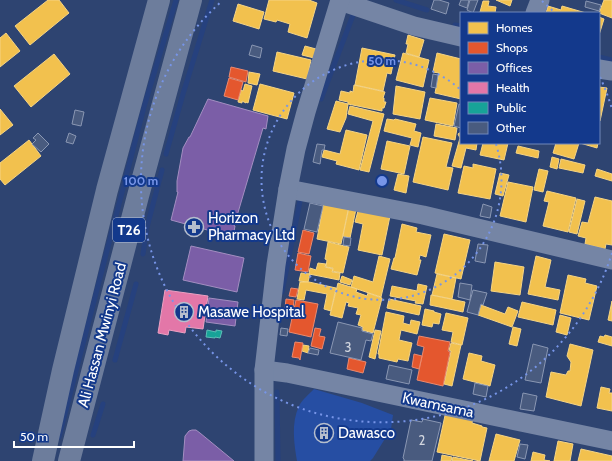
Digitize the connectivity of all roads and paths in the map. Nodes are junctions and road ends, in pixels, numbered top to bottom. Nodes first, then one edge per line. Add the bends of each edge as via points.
1 (159, 0) edge
2 (191, 0) edge
3 (540, 0) edge
4 (340, 1) edge
5 (535, 12) edge
6 (460, 37) edge
7 (600, 69) edge
8 (612, 71) edge
9 (288, 189) junction
10 (612, 260) edge
11 (264, 370) junction
12 (612, 441) edge
13 (43, 461) edge
14 (69, 461) edge
15 (264, 461) edge

1 - 13 highway, Ali Hassan Mwinyi Road / T26 via 107,190
2 - 14 highway, Ali Hassan Mwinyi Road / T26
3 - 5 street
4 - 6 street via 414,26
4 - 9 street via 306,112
7 - 8 street
9 - 10 street via 423,215
9 - 11 street
11 - 12 street, Kwamsama
11 - 15 street

